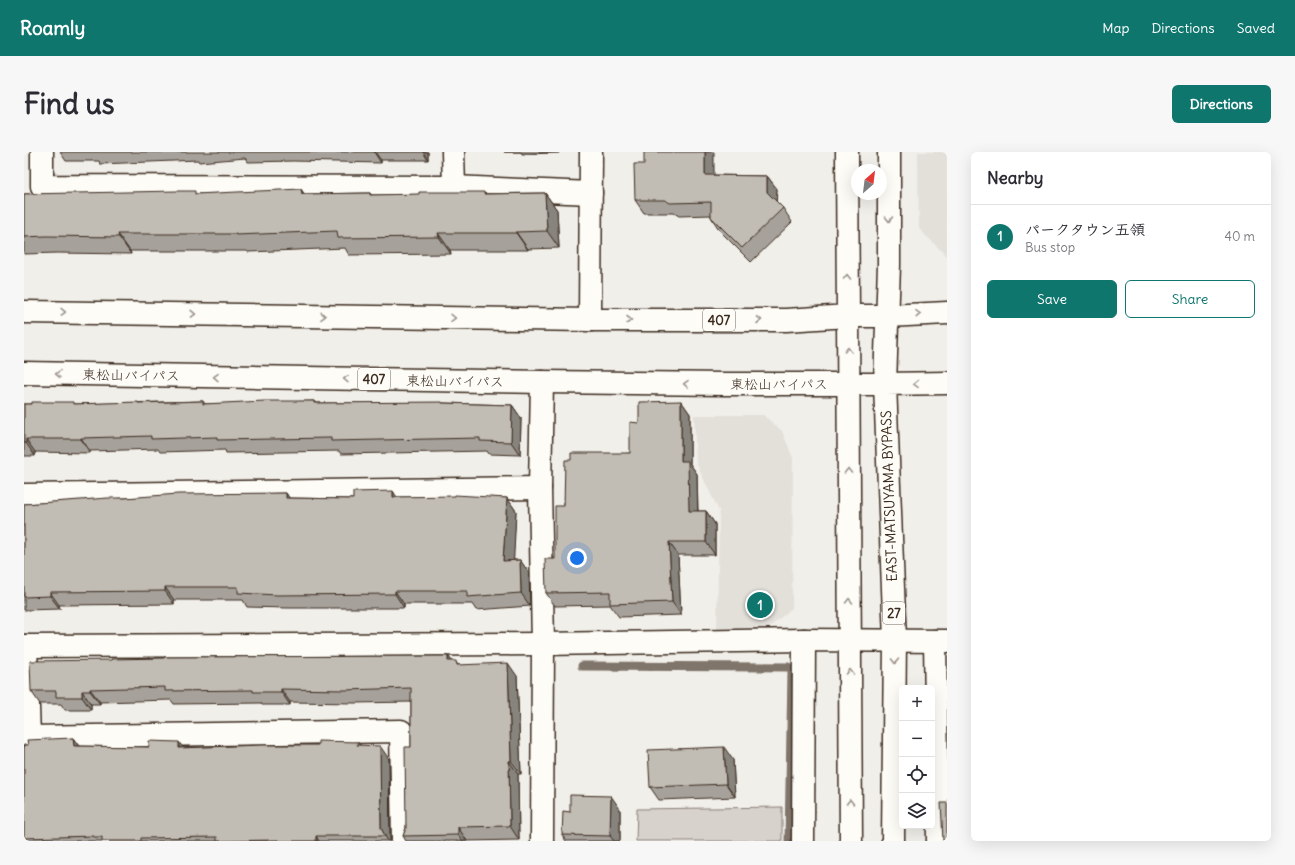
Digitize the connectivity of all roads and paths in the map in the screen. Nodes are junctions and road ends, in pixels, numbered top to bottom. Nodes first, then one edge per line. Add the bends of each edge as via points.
1 (42, 152) edge
2 (453, 152) edge
3 (591, 152) edge
4 (847, 152) edge
5 (889, 152) edge
6 (454, 187) junction
7 (591, 193) junction
8 (24, 312) edge
9 (947, 313) edge
10 (848, 316) junction
11 (888, 316) junction
12 (590, 320) junction
13 (24, 374) edge
14 (542, 382) junction
15 (947, 383) edge
16 (885, 384) junction
17 (848, 385) junction
18 (540, 488) junction
19 (24, 495) edge
20 (804, 640) junction
21 (849, 640) junction
22 (895, 640) junction
23 (941, 641) edge
24 (543, 644) junction
25 (25, 646) edge
26 (403, 841) edge
27 (542, 841) edge
28 (802, 841) edge
29 (851, 841) edge
30 (893, 841) edge
31 (938, 841) edge

1 - 6 main road via 42,186
2 - 6 main road
3 - 7 main road
10 -> 4 main road
5 -> 11 main road, EAST-MATSUYAMA BYPASS
6 - 7 main road
7 - 12 main road
8 -> 12 main road, 407
11 -> 9 main road
10 - 11 main road
12 -> 10 main road, 407 via 786,320
17 -> 10 main road
11 - 16 main road, EAST-MATSUYAMA BYPASS
14 -> 13 main road, 東松山バイパス / 407
17 -> 14 main road, 東松山バイパス / 407
14 - 18 main road
15 -> 16 main road, 東松山バイパス
16 - 17 main road, 東松山バイパス / 407
16 - 22 main road, EAST-MATSUYAMA BYPASS / 27
21 -> 17 main road
18 - 19 main road
18 - 24 main road
20 - 21 main road
20 - 24 main road
20 - 28 main road
21 - 22 main road
29 -> 21 main road
22 - 23 main road
22 -> 30 main road, EAST-MATSUYAMA BYPASS / 27
23 - 31 main road
24 - 25 main road
24 - 27 main road
25 - 26 main road via 29,737 401,731

